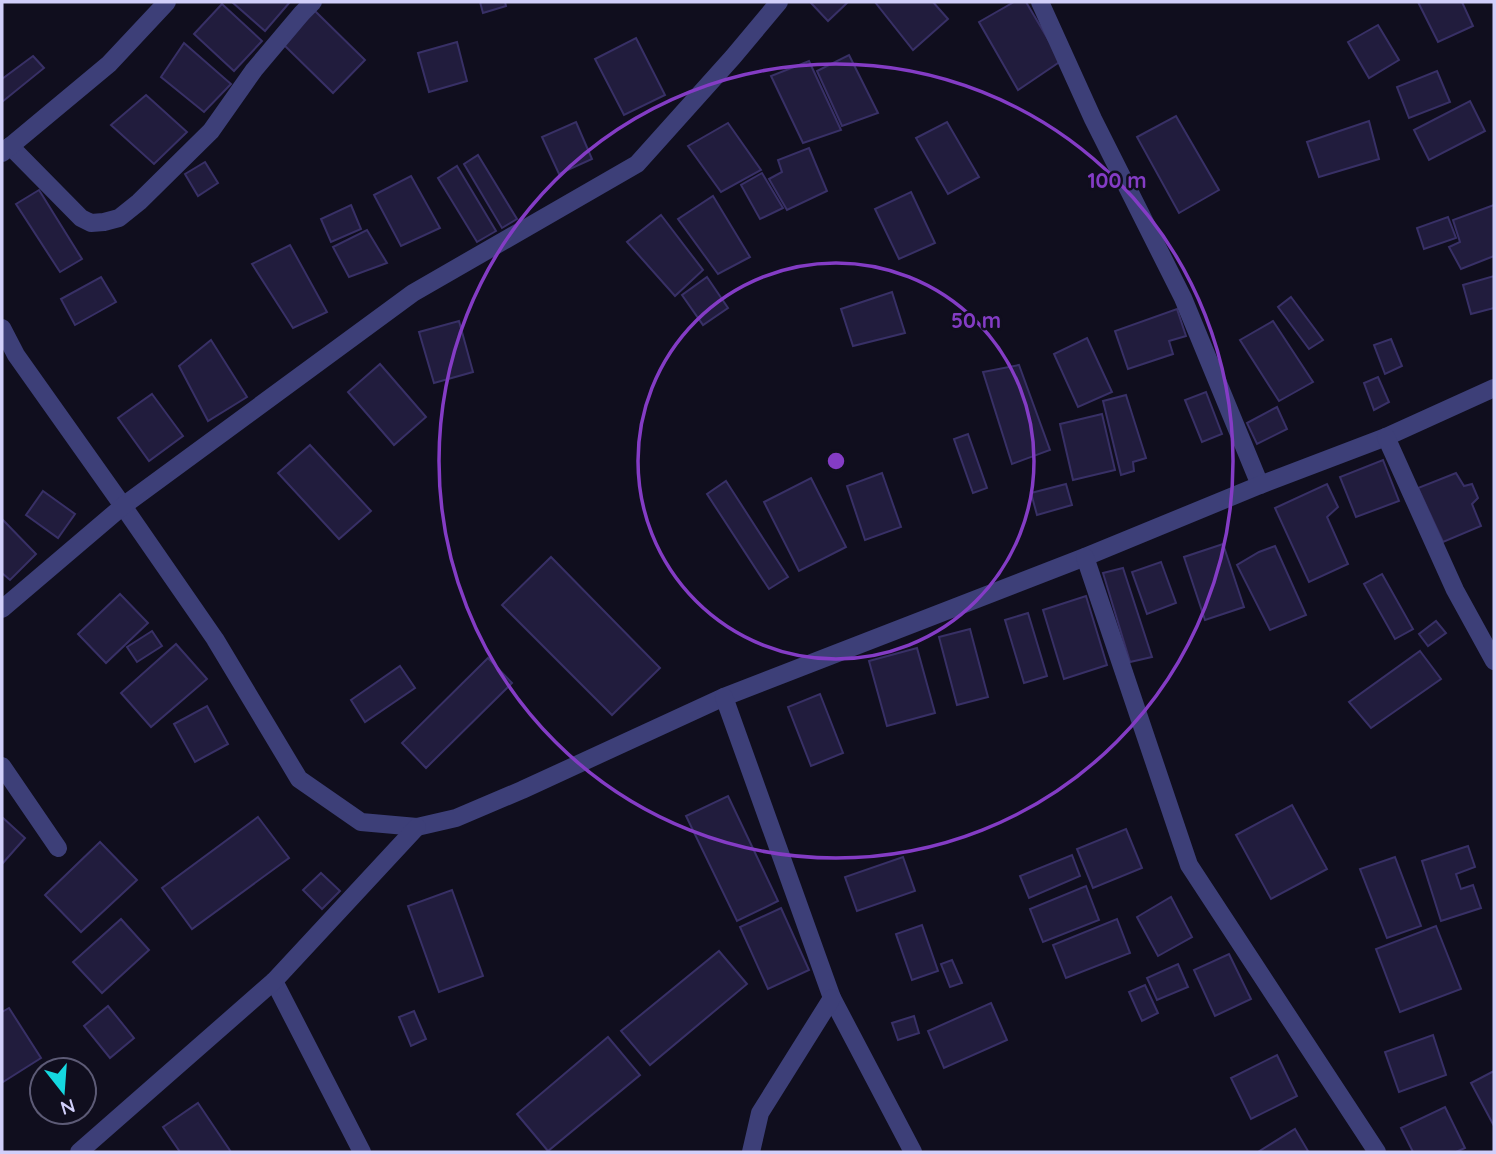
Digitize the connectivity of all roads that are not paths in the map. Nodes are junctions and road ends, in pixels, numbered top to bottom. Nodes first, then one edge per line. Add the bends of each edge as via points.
1 (167, 2) edge
2 (313, 2) edge
3 (779, 2) edge
4 (1040, 2) edge
5 (6, 149) edge
6 (2, 328) edge
7 (1494, 388) edge
8 (1386, 437) junction
9 (1260, 485) junction
10 (123, 506) junction
11 (1085, 557) junction
12 (2, 609) edge
13 (1494, 661) edge
14 (724, 697) junction
15 (2, 766) edge
16 (417, 827) junction
17 (58, 848) dead end
18 (274, 981) junction
19 (832, 998) junction
20 (79, 1152) edge
21 (362, 1152) edge
22 (751, 1152) edge
23 (914, 1152) edge
24 (1377, 1152) edge

1 - 5 street via 109,64
2 - 5 street via 254,70 211,131 119,218 91,223 81,218
3 - 10 street via 637,164 413,293
4 - 9 street via 1183,298
6 - 10 street via 16,355
7 - 8 street
8 - 9 street
8 - 13 street via 1455,590
9 - 11 street
10 - 12 street
10 - 16 street via 215,639 299,779 361,822
11 - 14 street
11 - 24 street via 1189,865
14 - 16 street via 456,818
14 - 19 street
15 - 17 street
16 - 18 street
18 - 20 street
18 - 21 street
19 - 22 street via 760,1113
19 - 23 street

